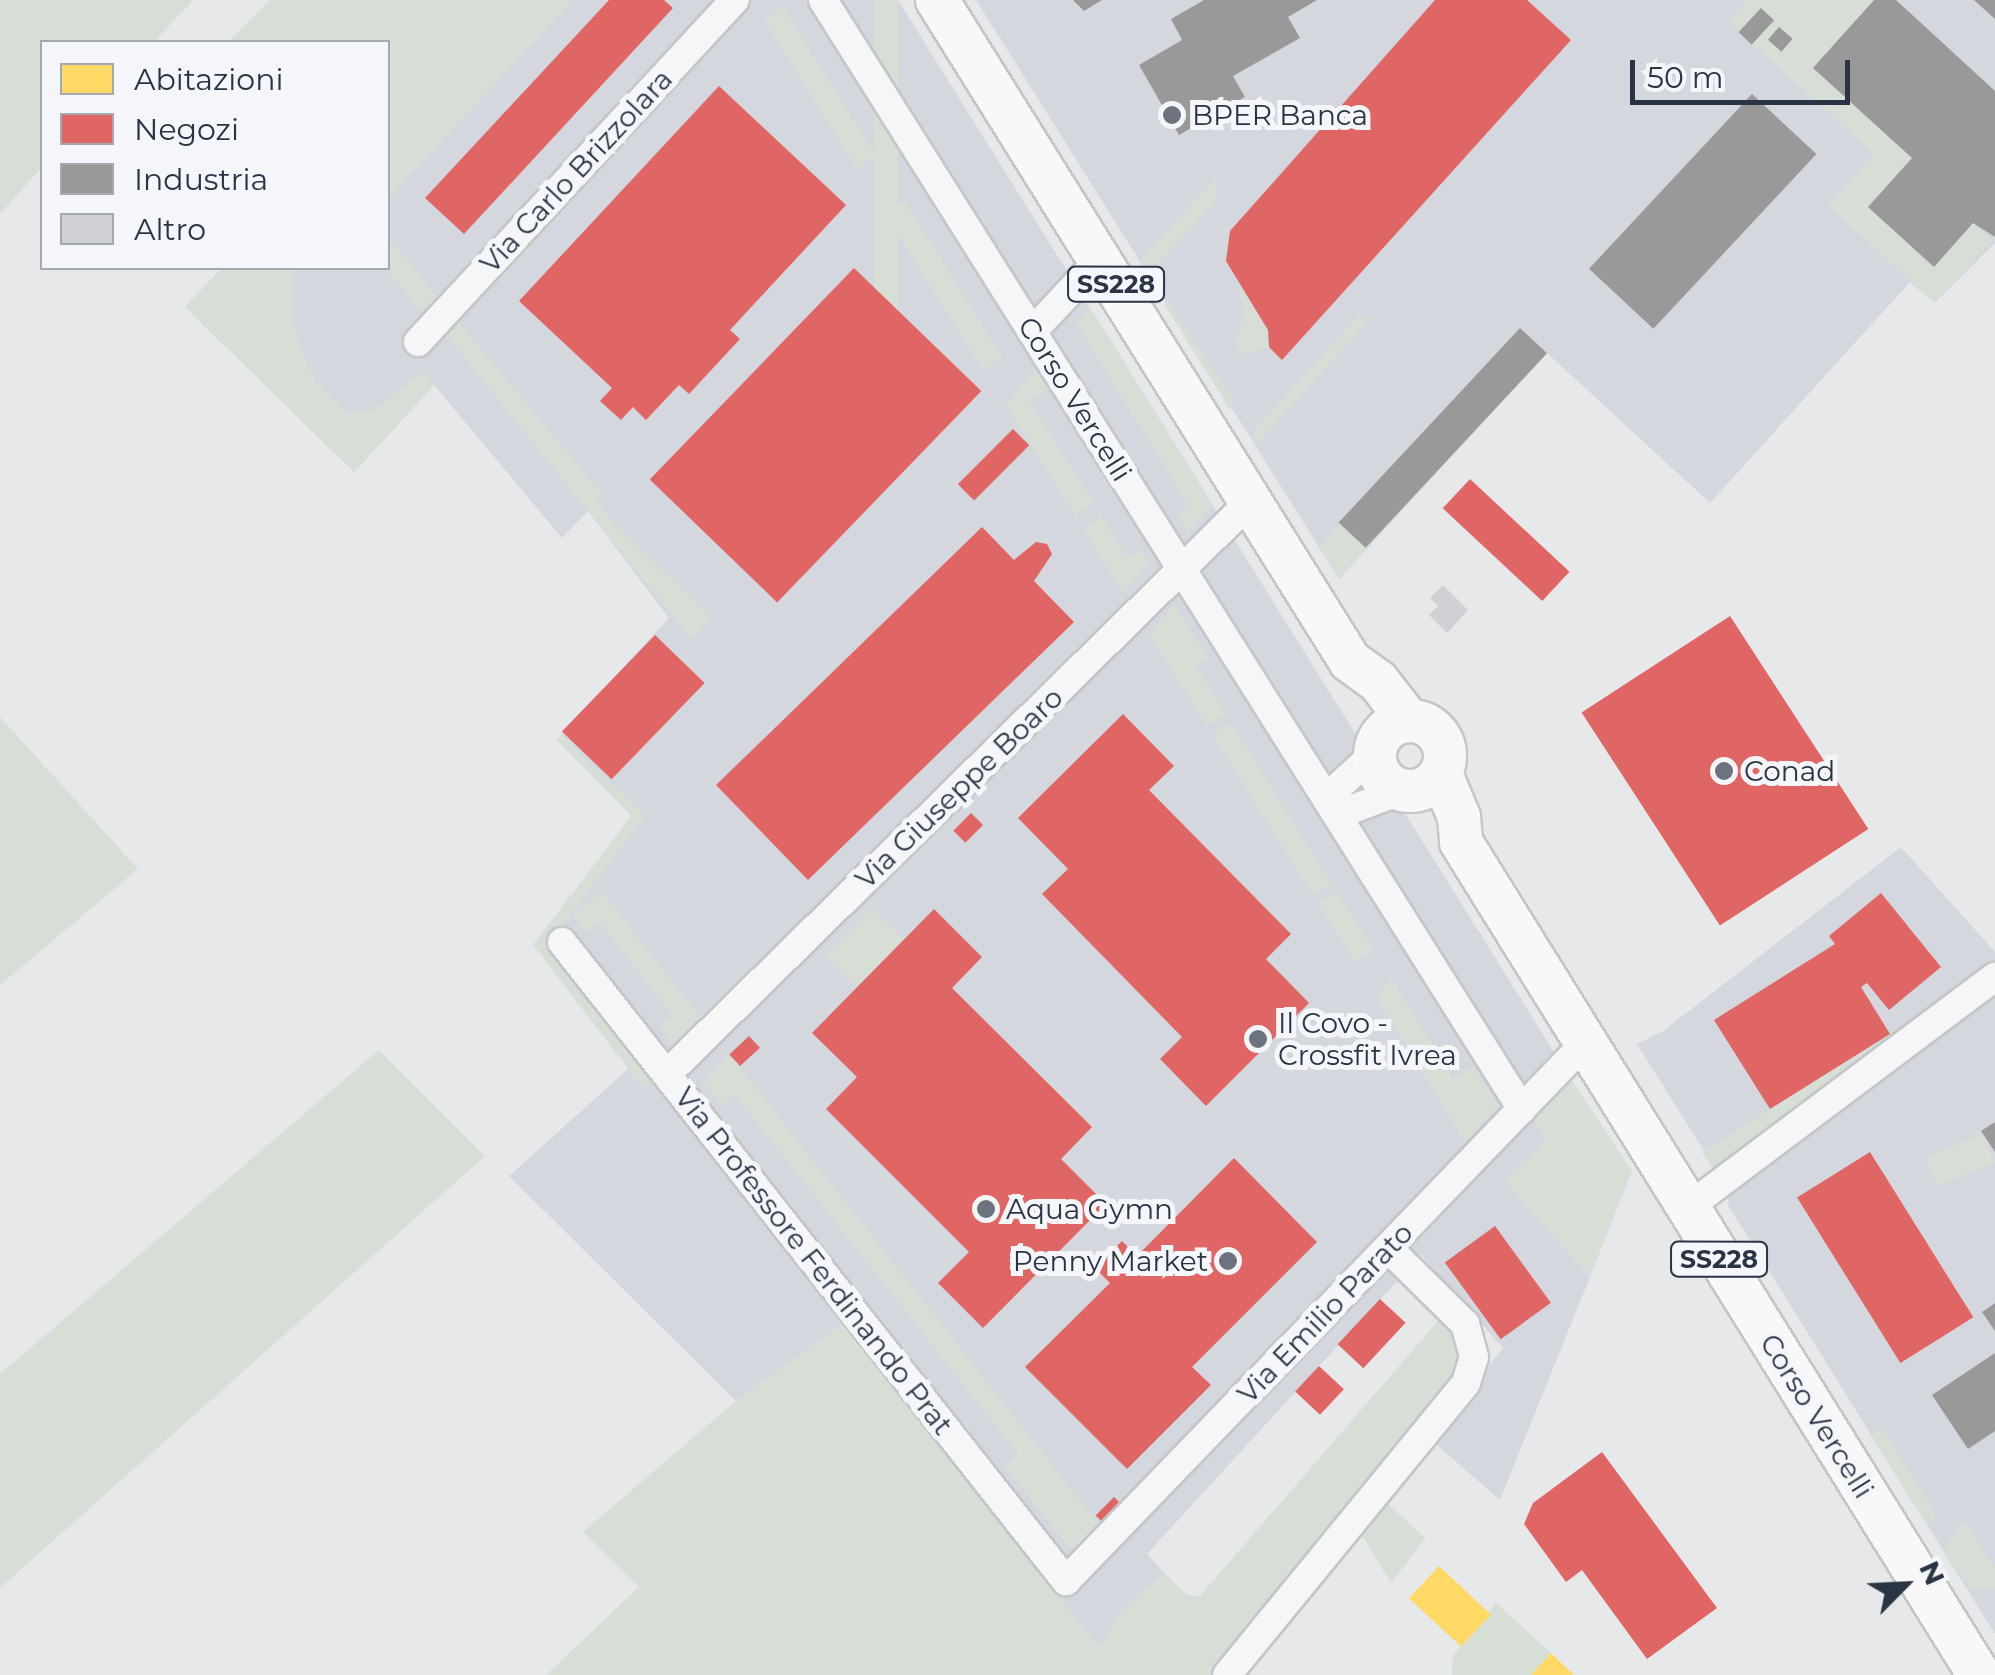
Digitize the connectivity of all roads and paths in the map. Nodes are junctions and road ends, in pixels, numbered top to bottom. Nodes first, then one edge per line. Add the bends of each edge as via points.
1 (735, 0) edge
2 (823, 0) edge
3 (937, 0) edge
4 (1100, 260) junction
5 (1032, 332) junction
6 (418, 342) dead end
7 (1251, 501) junction
8 (1182, 569) junction
9 (1387, 738) junction
10 (1418, 786) junction
11 (1332, 806) junction
12 (562, 942) dead end
13 (1995, 976) edge
14 (1583, 1046) junction
15 (666, 1074) junction
16 (1522, 1109) junction
17 (1686, 1208) junction
18 (1388, 1248) junction
19 (1066, 1581) joint
20 (1227, 1675) edge
21 (1979, 1675) edge

1 - 6 street, Via Carlo Brizzolara
2 - 5 street, Corso Vercelli
3 - 4 main road, SS228
4 - 5 street
4 - 7 main road, SS228
5 - 8 street, Corso Vercelli
7 - 8 street, Via Giuseppe Boaro
7 - 9 main road, SS228 via 1350,660 1354,692
8 - 11 street, Corso Vercelli
8 - 15 street, Via Giuseppe Boaro
9 - 10 main road via 1381,778
9 - 10 main road via 1438,734 1445,755
9 - 11 street
10 - 11 street
10 - 14 main road, Corso Vercelli / SS228 via 1459,816 1461,842
11 - 16 street, Corso Vercelli
12 - 15 street, Via Professore Ferdinando Prat
13 - 17 street
14 - 16 street, Via Emilio Parato
14 - 17 main road, Corso Vercelli / SS228
15 - 19 street, Via Professore Ferdinando Prat
16 - 18 street, Via Emilio Parato
17 - 21 main road, Corso Vercelli / SS228
18 - 19 street, Via Emilio Parato
18 - 20 street via 1465,1324 1474,1357 1466,1383

